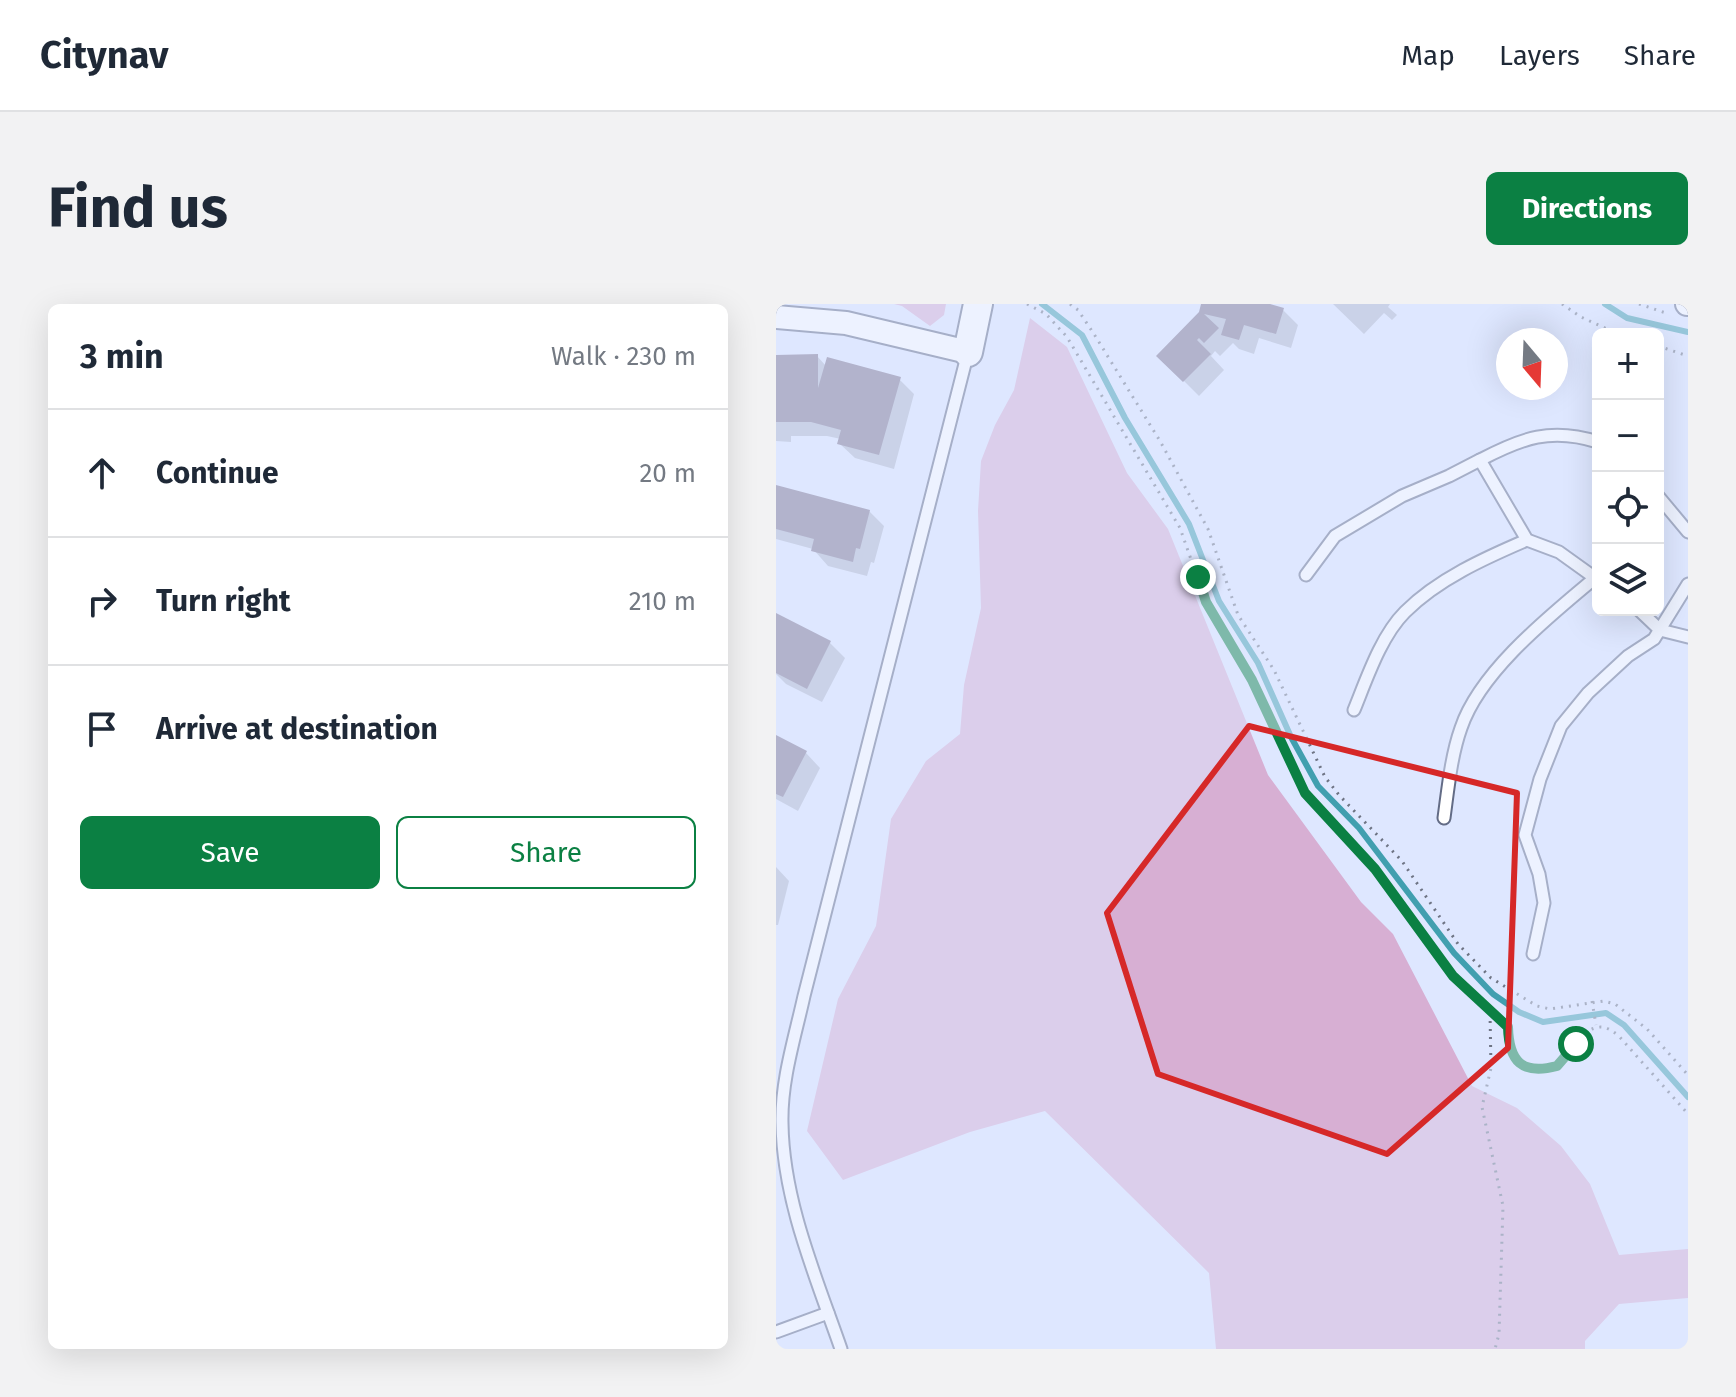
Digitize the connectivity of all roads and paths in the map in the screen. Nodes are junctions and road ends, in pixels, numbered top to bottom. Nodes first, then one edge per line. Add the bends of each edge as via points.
1 (1027, 304) edge
2 (1070, 304) edge
3 (1562, 304) edge
4 (1639, 304) edge
5 (1683, 308) edge
6 (978, 310) edge
7 (776, 317) edge
8 (1605, 328) edge
9 (1664, 348) edge
10 (968, 352) junction
11 (1688, 356) edge
12 (1592, 440) edge
13 (1480, 460) junction
14 (1664, 503) edge
15 (1688, 532) edge
16 (1527, 540) junction
17 (1306, 575) dead end
18 (1592, 575) edge
19 (1592, 583) edge
20 (1688, 584) edge
21 (1645, 616) edge
22 (1660, 630) junction
23 (1688, 637) edge
24 (1354, 710) dead end
25 (1444, 818) dead end
26 (1533, 954) dead end
27 (1592, 1001) junction
28 (1490, 1010) junction
29 (1597, 1026) junction
30 (1688, 1075) edge
31 (1688, 1114) edge
32 (828, 1313) junction
33 (776, 1332) edge
34 (841, 1349) edge
35 (1495, 1349) edge

1 - 28 path via 1046,314 1067,337 1163,497 1206,602 1252,680 1305,793 1375,869 1453,976
2 - 27 path via 1152,427 1208,529 1238,615 1274,670 1325,777 1402,861 1470,960 1491,978 1550,1009
3 - 8 path
4 - 5 path
6 - 10 street
7 - 10 street via 846,323
9 - 11 path
10 - 32 lane via 785,1084 785,1161 800,1229
12 - 13 lane via 1539,435
13 - 16 lane
13 - 17 lane via 1402,496 1335,536
14 - 15 lane
16 - 18 lane via 1559,552
16 - 24 lane via 1481,560 1404,613 1377,654
19 - 25 lane via 1519,644 1483,688 1461,726
20 - 22 lane
21 - 22 lane
22 - 23 lane
22 - 26 lane via 1588,693 1561,726 1550,752 1525,835 1544,903
27 - 29 path
27 - 30 path via 1626,1012
28 - 29 path via 1508,1027 1513,1055 1533,1070 1557,1066
28 - 35 path via 1491,1068 1482,1107 1503,1206
29 - 31 path via 1618,1035
32 - 33 lane
32 - 34 lane

